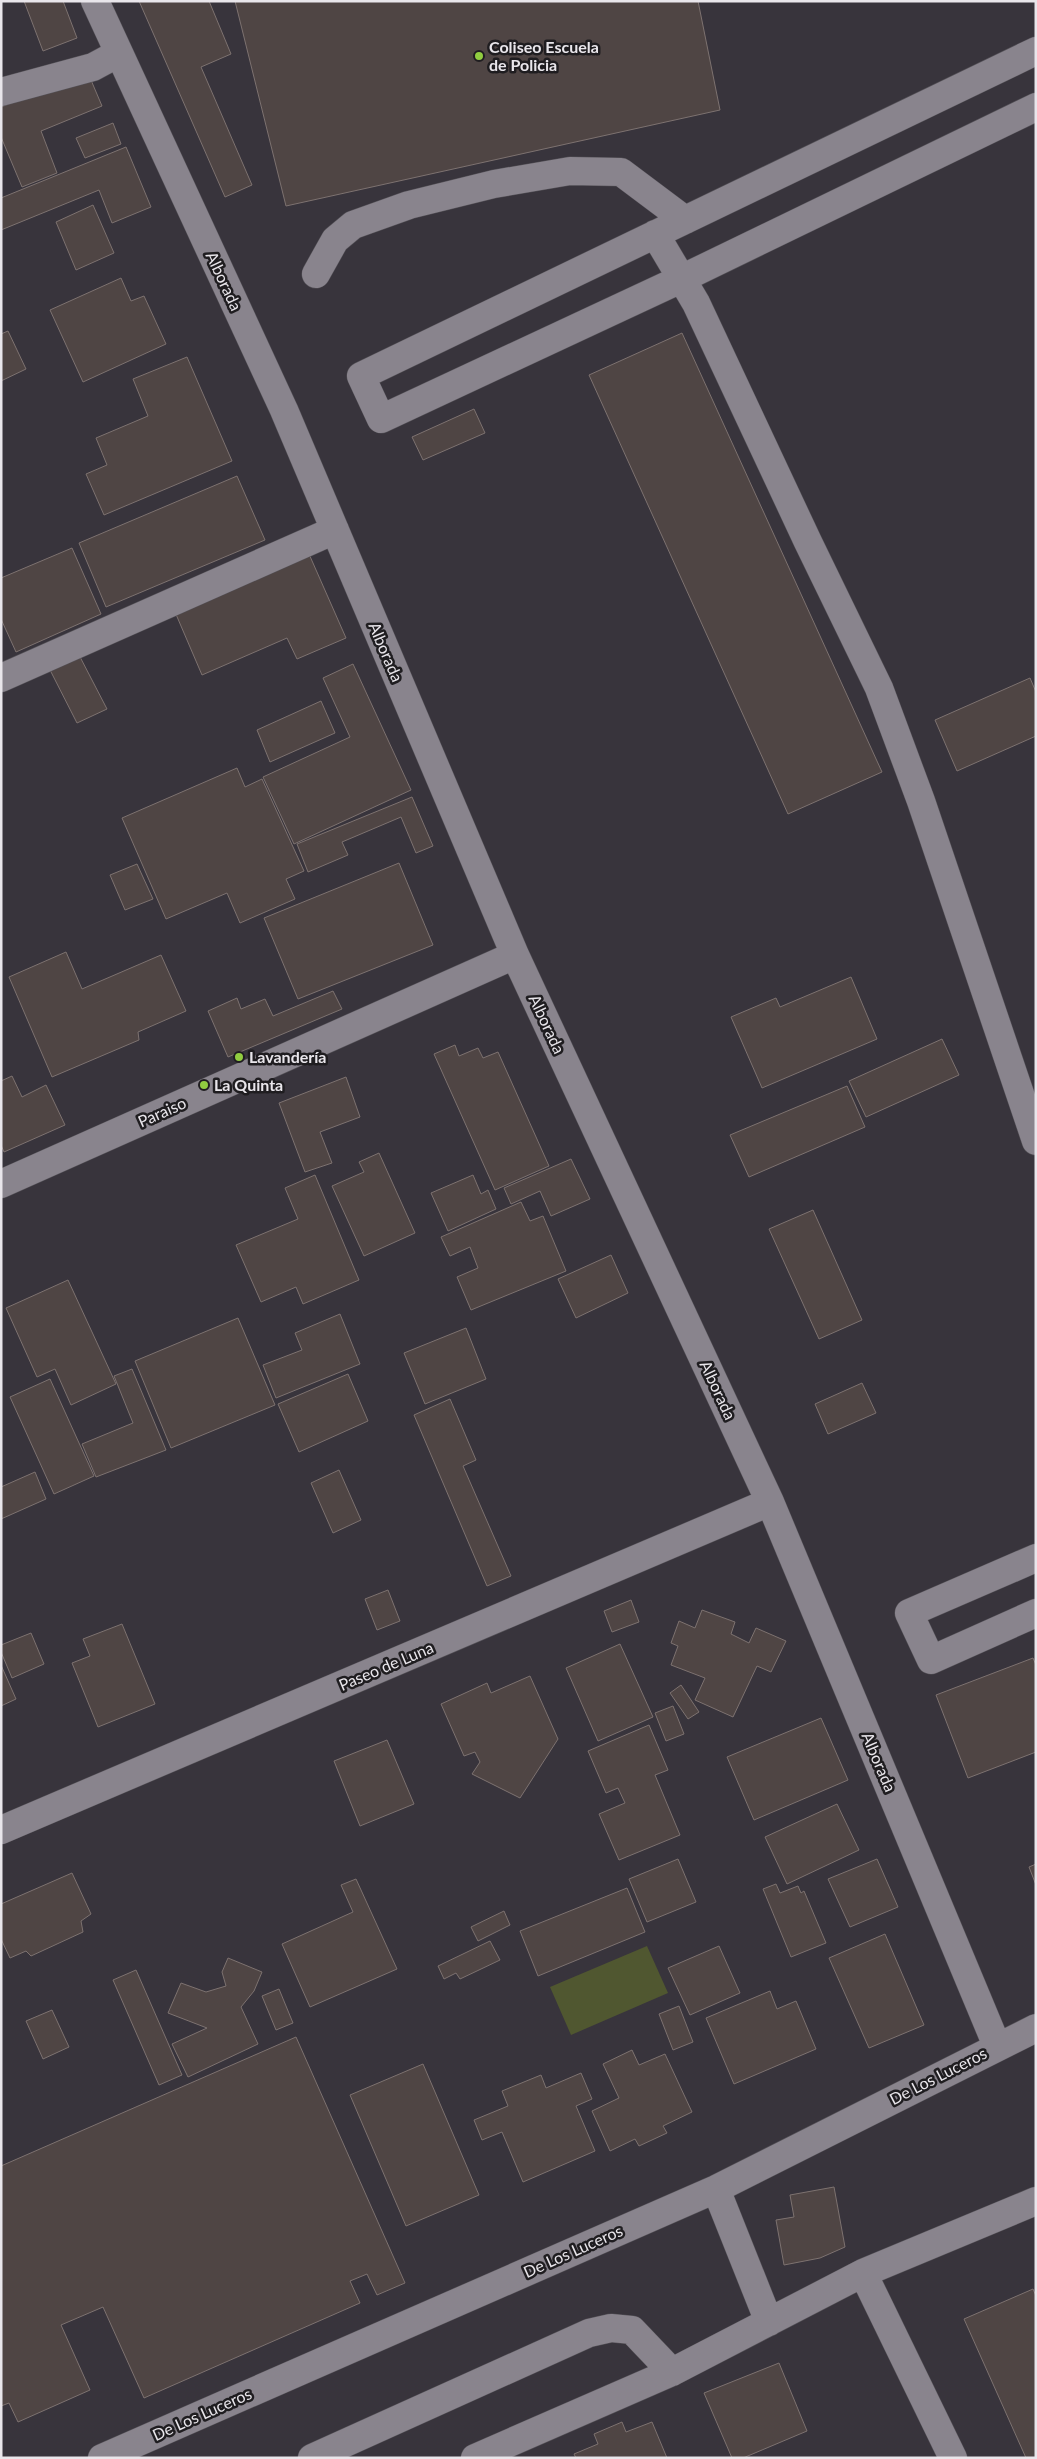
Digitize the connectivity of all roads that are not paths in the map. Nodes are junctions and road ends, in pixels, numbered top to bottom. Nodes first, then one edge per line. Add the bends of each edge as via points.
1 (95, 1) edge
2 (1036, 51) edge
3 (119, 53) junction
4 (1, 92) edge
5 (1036, 107) edge
6 (685, 220) junction
7 (656, 234) junction
8 (316, 274) dead end
9 (681, 279) junction
10 (335, 530) junction
11 (1, 678) edge
12 (514, 955) junction
13 (1036, 1142) edge
14 (1, 1184) edge
15 (770, 1502) junction
16 (1036, 1558) edge
17 (1036, 1613) edge
18 (1, 1830) edge
19 (1036, 2028) edge
20 (997, 2046) junction
21 (716, 2189) junction
22 (1036, 2201) edge
23 (863, 2273) junction
24 (769, 2322) junction
25 (672, 2372) junction
26 (102, 2458) edge
27 (312, 2458) edge
28 (475, 2458) edge
29 (953, 2458) edge

1 - 3 street, Alborada
2 - 6 street
3 - 4 street via 93,67
3 - 10 street, Alborada via 284,410
5 - 9 street
6 - 7 street
6 - 8 street via 621,172 570,171 409,205 353,225 335,240
7 - 9 street
7 - 9 street via 361,376 381,419
9 - 13 street via 696,303 879,688 921,801
10 - 11 street
10 - 12 street, Alborada
12 - 14 street, Paraiso
12 - 15 street, Alborada
15 - 18 street, Paseo de Luna
15 - 20 street, Alborada
16 - 17 street via 909,1613 931,1660
19 - 20 street, De Los Luceros
20 - 21 street, De Los Luceros
21 - 24 street
21 - 26 street, De Los Luceros
22 - 23 street
23 - 24 street
23 - 29 street
24 - 25 street
25 - 27 street via 632,2330 611,2328 589,2333
25 - 28 street

